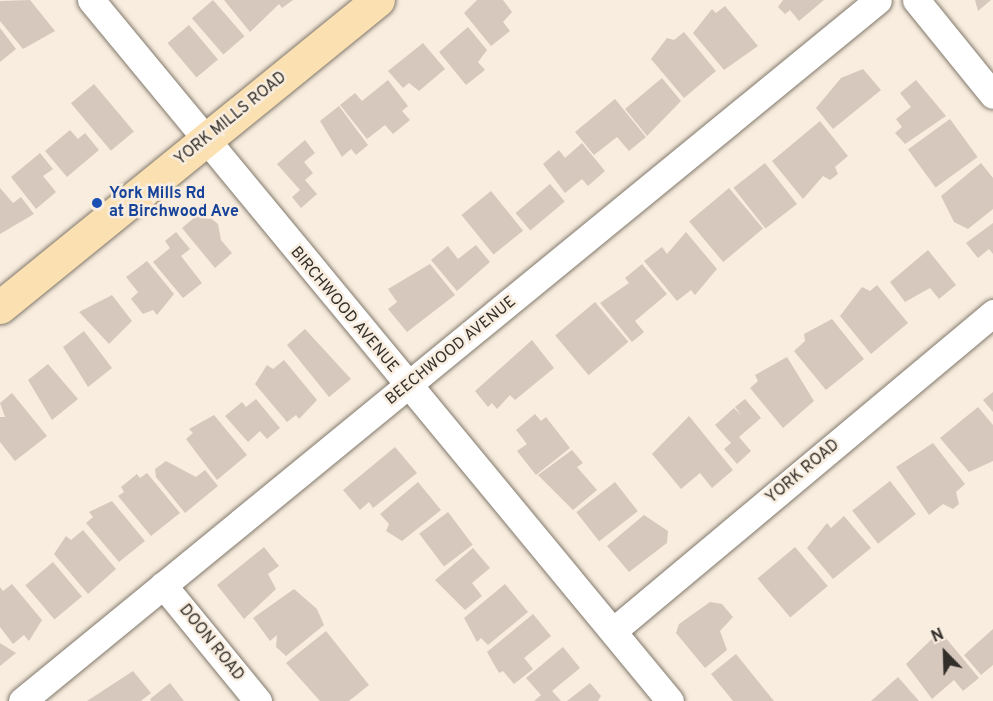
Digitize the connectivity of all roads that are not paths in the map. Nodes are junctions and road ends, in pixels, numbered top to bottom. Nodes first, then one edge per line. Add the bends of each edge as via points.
1 (91, 0) edge
2 (378, 0) edge
3 (878, 0) edge
4 (916, 0) edge
5 (993, 95) edge
6 (205, 141) junction
7 (0, 307) edge
8 (993, 313) edge
9 (409, 388) junction
10 (163, 585) junction
11 (613, 631) junction
12 (22, 701) edge
13 (258, 701) edge
14 (670, 701) edge

1 - 6 street, BIRCHWOOD AVENUE
2 - 6 main road, YORK MILLS ROAD
3 - 9 street, BEECHWOOD AVENUE
4 - 5 street
6 - 7 main road, YORK MILLS ROAD
6 - 9 street, BIRCHWOOD AVENUE
8 - 11 street, YORK ROAD
9 - 10 street, BEECHWOOD AVENUE
9 - 11 street, BIRCHWOOD AVENUE
10 - 12 street, BEECHWOOD AVENUE
10 - 13 street, DOON ROAD
11 - 14 street, BIRCHWOOD AVENUE

